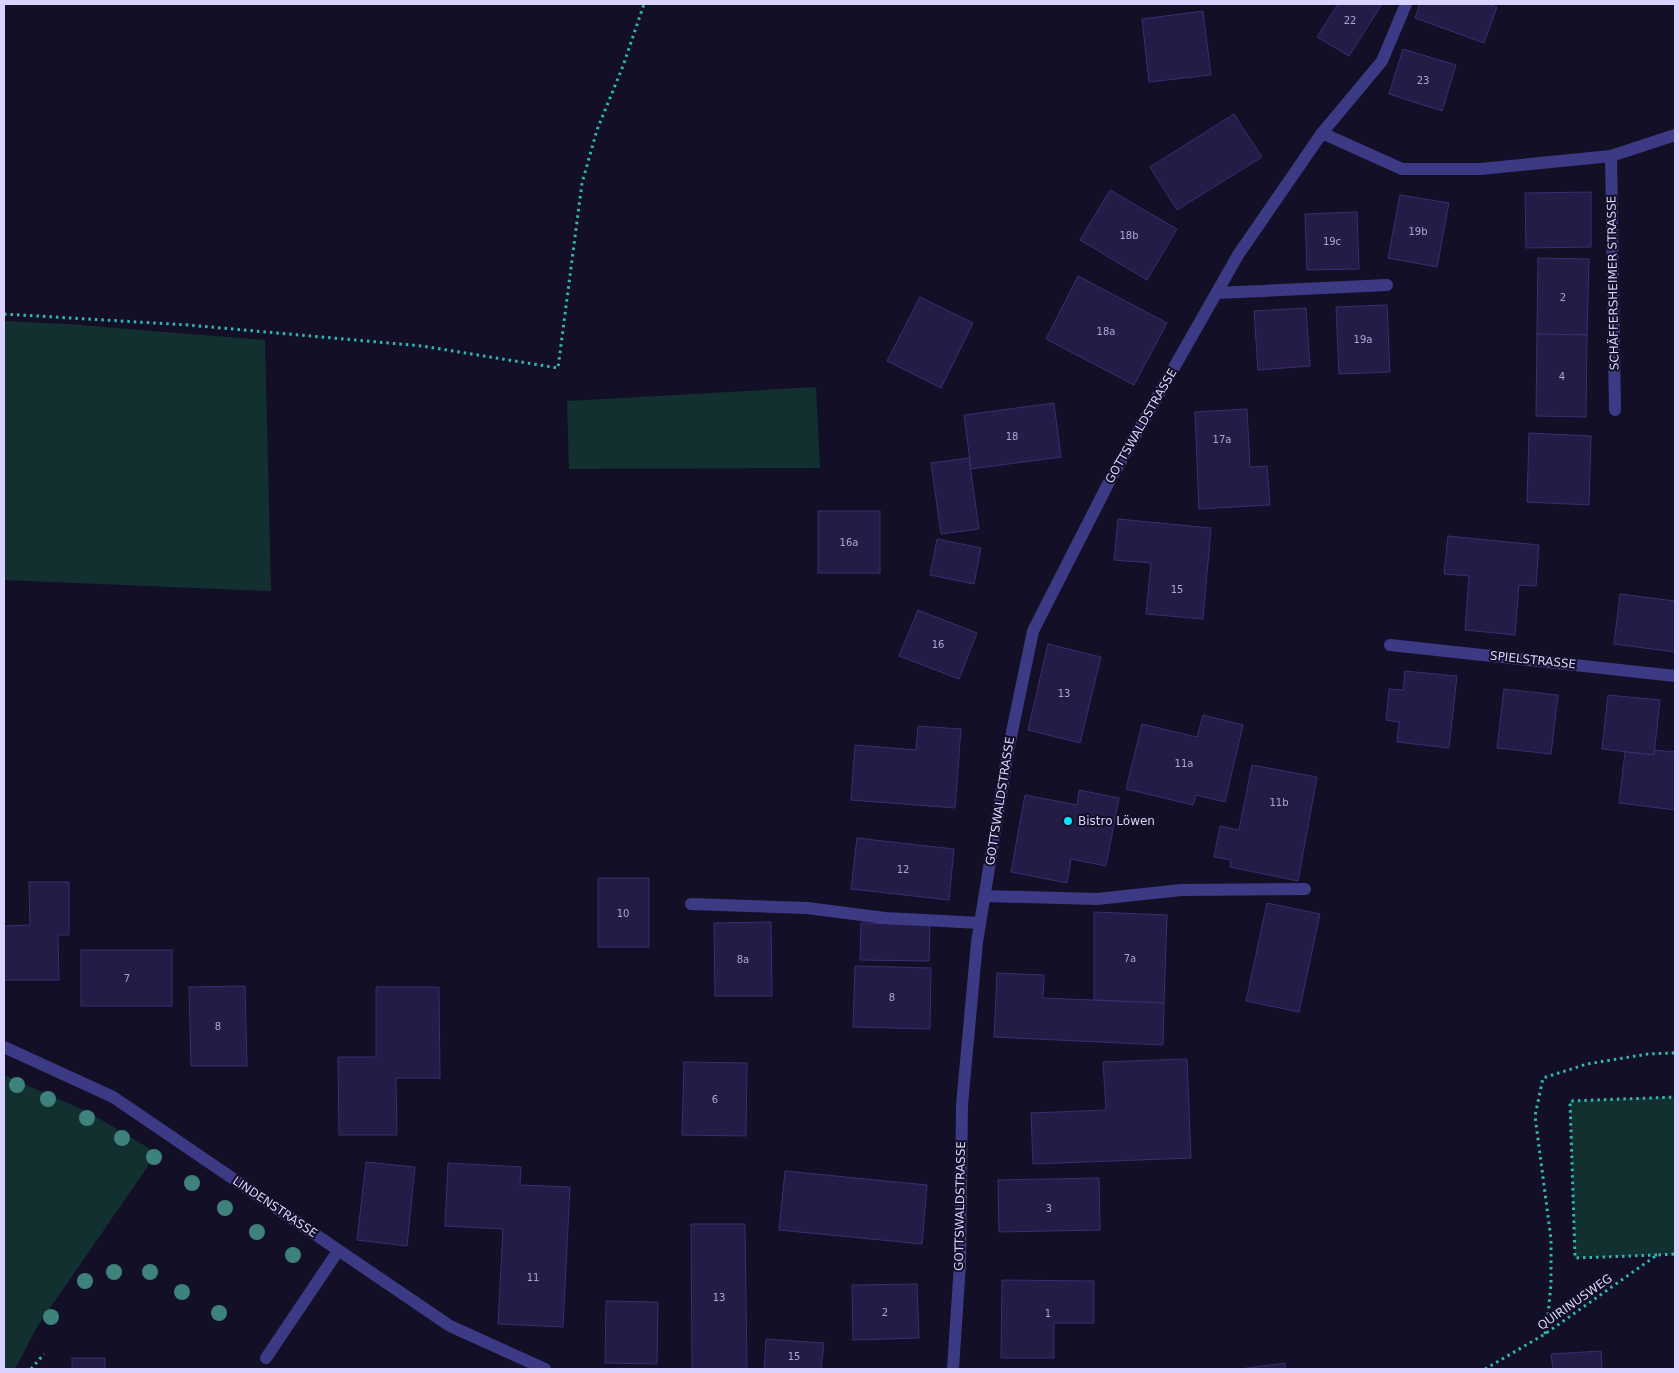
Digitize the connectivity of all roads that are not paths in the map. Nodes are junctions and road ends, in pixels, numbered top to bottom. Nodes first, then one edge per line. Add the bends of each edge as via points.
1 (1406, 4) edge
2 (1322, 133) junction
3 (1675, 135) edge
4 (1611, 156) junction
5 (1387, 285) dead end
6 (1217, 293) junction
7 (1615, 410) dead end
8 (1390, 645) dead end
9 (1675, 676) edge
10 (1305, 889) dead end
11 (985, 896) junction
12 (690, 904) dead end
13 (980, 923) junction
14 (4, 1047) edge
15 (338, 1251) junction
16 (266, 1358) dead end
17 (545, 1369) edge
18 (953, 1369) edge

1 - 2 street, GOTTSWALDSTRASSE via 1382,61
2 - 4 street via 1402,169 1480,169
2 - 6 street, GOTTSWALDSTRASSE via 1238,255
3 - 4 street
4 - 7 street, SCHÄFFERSHEIMER STRASSE
5 - 6 street
6 - 11 street, GOTTSWALDSTRASSE via 1110,480 1033,631 1008,751
8 - 9 street, SPIELSTRASSE
10 - 11 street via 1181,890 1097,899
11 - 13 street, GOTTSWALDSTRASSE
12 - 13 street via 807,908 885,918
13 - 18 street, GOTTSWALDSTRASSE via 962,1105 960,1264
14 - 15 street, LINDENSTRASSE via 113,1097
15 - 16 street
15 - 17 street, LINDENSTRASSE via 450,1326

